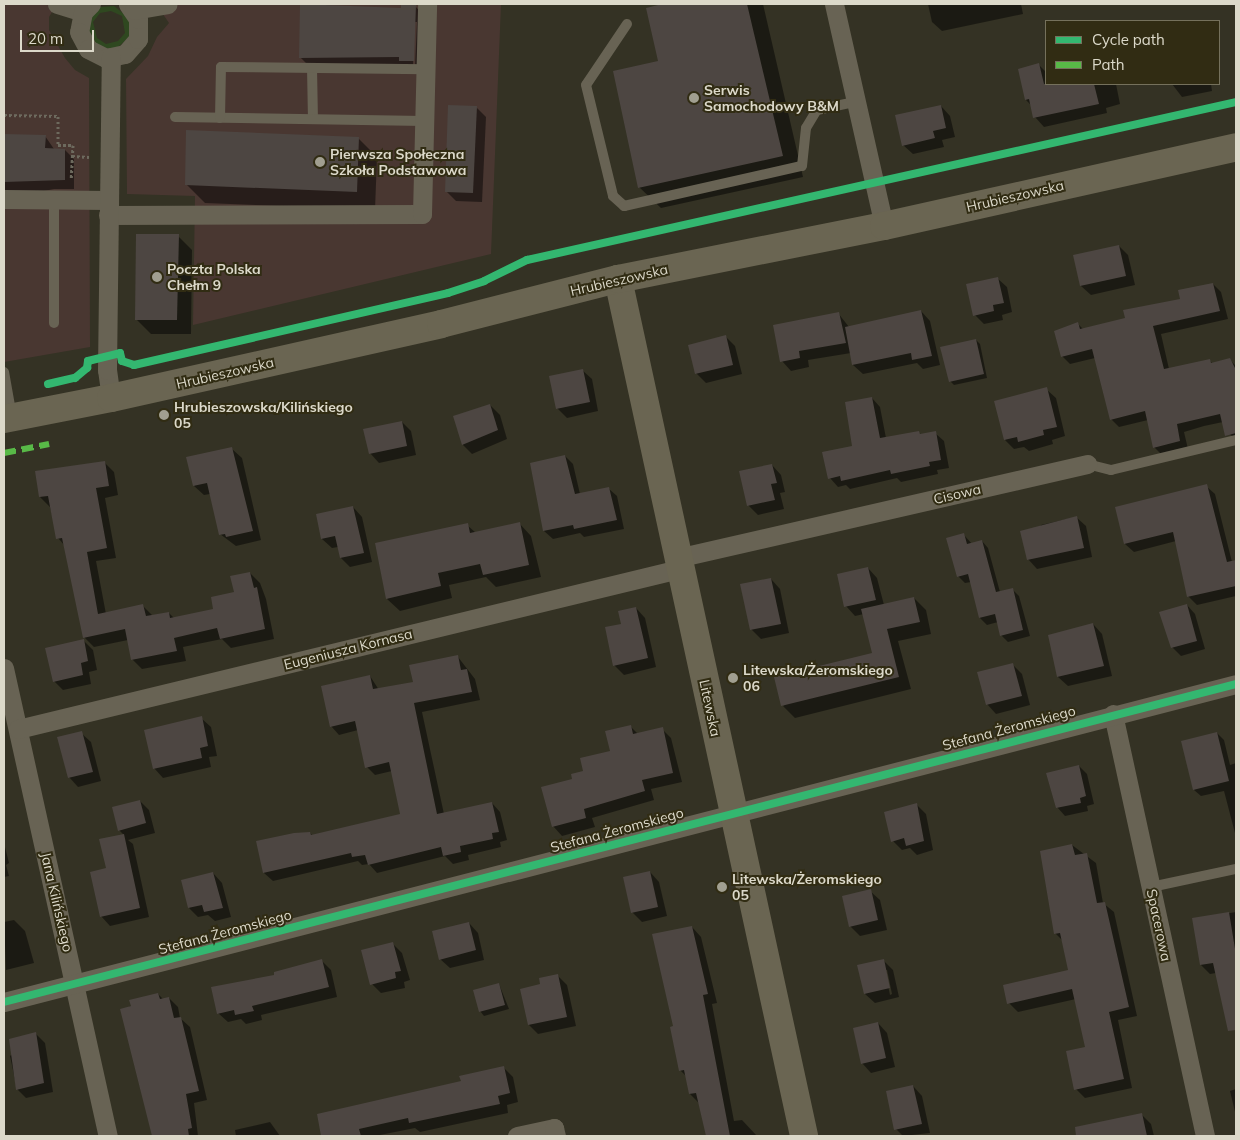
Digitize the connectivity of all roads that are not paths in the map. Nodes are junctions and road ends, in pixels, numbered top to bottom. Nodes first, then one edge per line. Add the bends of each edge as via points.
1 (57, 4) edge
2 (166, 4) edge
3 (427, 4) edge
4 (834, 4) edge
5 (131, 7) edge
6 (87, 8) edge
7 (627, 24) dead end
8 (111, 58) junction
9 (312, 68) junction
10 (426, 69) junction
11 (856, 102) junction
12 (175, 117) dead end
13 (220, 118) junction
14 (313, 119) junction
15 (424, 121) junction
16 (1236, 147) edge
17 (4, 199) edge
18 (63, 200) junction
19 (108, 208) junction
20 (884, 226) junction
21 (618, 279) junction
22 (54, 323) dead end
23 (4, 372) edge
24 (111, 398) junction
25 (8, 418) edge
26 (1236, 440) edge
27 (1087, 464) joint
28 (678, 563) junction
29 (4, 668) edge
30 (1236, 684) edge
31 (1113, 714) junction
32 (18, 729) junction
33 (733, 813) junction
34 (1236, 869) edge
35 (1150, 887) junction
36 (76, 984) junction
37 (4, 1002) edge
38 (555, 1132) edge
39 (108, 1136) edge
40 (518, 1136) edge
41 (804, 1136) edge
42 (1205, 1136) edge

1 - 6 street
2 - 5 street
3 - 10 street
4 - 11 street
5 - 8 street via 140,29 138,38 125,54
6 - 8 street via 80,21 82,41 96,55
7 - 11 lane via 586,85 613,196 624,206 802,166 806,128 817,110
8 - 19 street
9 - 10 lane
9 - 13 lane via 222,66
9 - 14 lane
10 - 15 street
11 - 20 street
12 - 13 lane
13 - 14 lane
14 - 15 lane
15 - 19 street via 422,214
16 - 20 main road, Hrubieszowska
17 - 18 street
18 - 19 street
18 - 22 lane
19 - 24 street via 107,370
20 - 21 main road, Hrubieszowska
21 - 24 main road, Hrubieszowska via 441,324
21 - 28 main road, Litewska
23 - 25 lane
24 - 25 main road, Hrubieszowska
26 - 27 lane, Cisowa via 1111,470
27 - 28 street, Cisowa
28 - 32 street, Eugeniusza Kornasa
28 - 33 main road, Litewska
29 - 32 street, Jana Kilińskiego
30 - 31 street, Stefana Żeromskiego
31 - 33 street, Stefana Żeromskiego
31 - 35 street, Spacerowa
32 - 36 street, Jana Kilińskiego
33 - 36 street, Stefana Żeromskiego
33 - 41 main road, Litewska
34 - 35 lane
35 - 42 street, Spacerowa
36 - 37 street, Stefana Żeromskiego
36 - 39 street, Jana Kilińskiego
38 - 40 street

